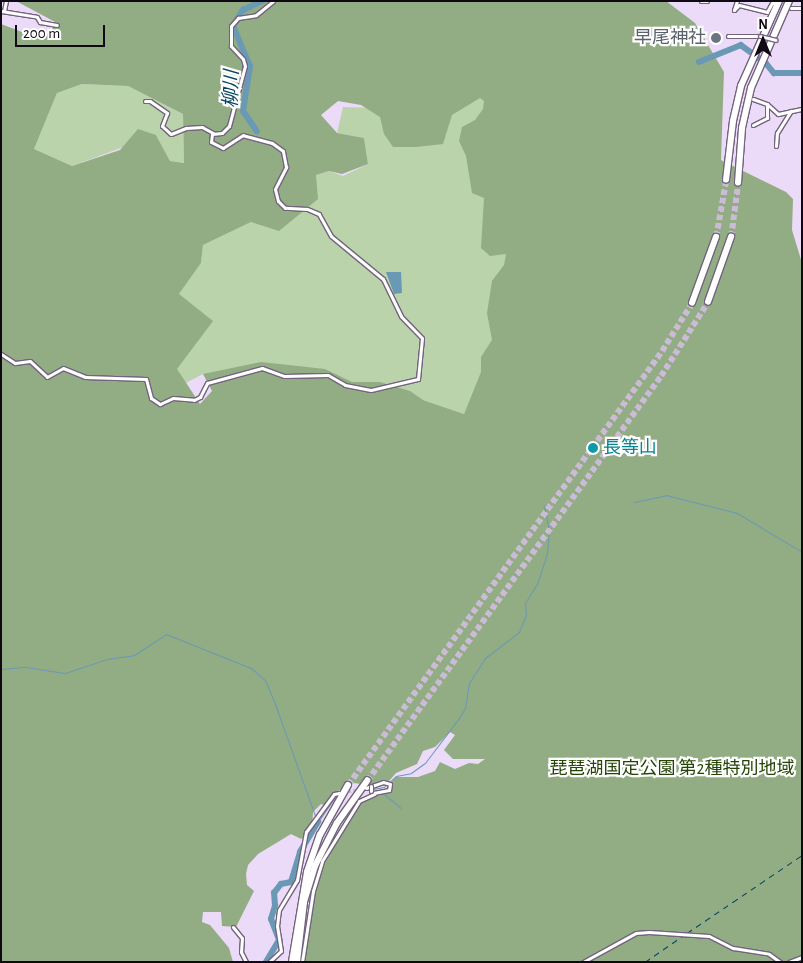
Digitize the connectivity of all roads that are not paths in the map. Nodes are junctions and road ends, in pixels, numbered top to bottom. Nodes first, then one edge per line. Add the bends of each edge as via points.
1 (6, 1) edge
2 (273, 1) edge
3 (701, 1) edge
4 (706, 1) edge
5 (737, 1) edge
6 (781, 3) edge
7 (792, 4) edge
8 (802, 8) edge
9 (3, 11) edge
10 (780, 20) junction
11 (57, 25) dead end
12 (728, 36) dead end
13 (776, 40) dead end
14 (753, 99) tunnel mouth
15 (145, 101) dead end
16 (767, 104) junction
17 (802, 110) edge
18 (791, 111) junction
19 (753, 125) dead end
20 (213, 133) junction
21 (776, 146) dead end
22 (726, 180) tunnel mouth
23 (738, 183) tunnel mouth
24 (716, 237) tunnel mouth
25 (731, 237) tunnel mouth
26 (708, 302) tunnel mouth
27 (692, 303) tunnel mouth
28 (1, 354) edge
29 (348, 785) tunnel mouth
30 (368, 785) junction
31 (372, 792) junction
32 (339, 793) tunnel mouth
33 (233, 928) dead end
34 (802, 957) edge
35 (246, 962) edge
36 (269, 962) edge
37 (291, 962) edge
38 (297, 962) edge
39 (302, 962) edge
40 (583, 962) edge
41 (780, 962) edge
42 (789, 962) edge

1 - 9 street
2 - 20 street via 256,15 238,18 231,26 231,46 246,66 229,126 222,133
3 - 4 street
5 - 6 street via 734,10 739,5 767,12 772,2
6 - 10 highway
6 - 22 highway via 750,62 736,102
7 - 8 street
7 - 10 highway
9 - 11 street via 37,16 40,22
10 - 23 highway via 758,68 745,109
12 - 13 street, bridge via 760,36
14 - 16 street
15 - 20 street via 150,100 167,113 162,126 171,134 186,128 202,127
16 - 18 street via 778,114
16 - 19 street via 767,118
17 - 18 street
18 - 21 street via 777,133
20 - 28 street via 211,141 218,148 226,147 242,135 272,143 283,151 286,169 276,189 278,201 285,208 307,209 319,214 331,236 382,279 402,316 422,338 418,379 371,390 345,385 328,375 284,376 262,368 207,383 200,398 174,398 160,404 151,398 146,379 85,377 62,368 48,377 30,361 14,363
24 - 27 highway
25 - 26 highway
29 - 37 highway via 313,853 299,902
30 - 31 street, bridge
30 - 31 street via 390,784 388,790
30 - 38 highway via 337,823 315,866 304,902
31 - 39 street via 360,801 322,861 313,891
32 - 36 street via 334,794 306,832 297,880 279,910 277,926 281,951
33 - 35 street via 242,938 241,952
34 - 42 street
40 - 41 street via 636,933 649,932 709,936 733,948 769,954

